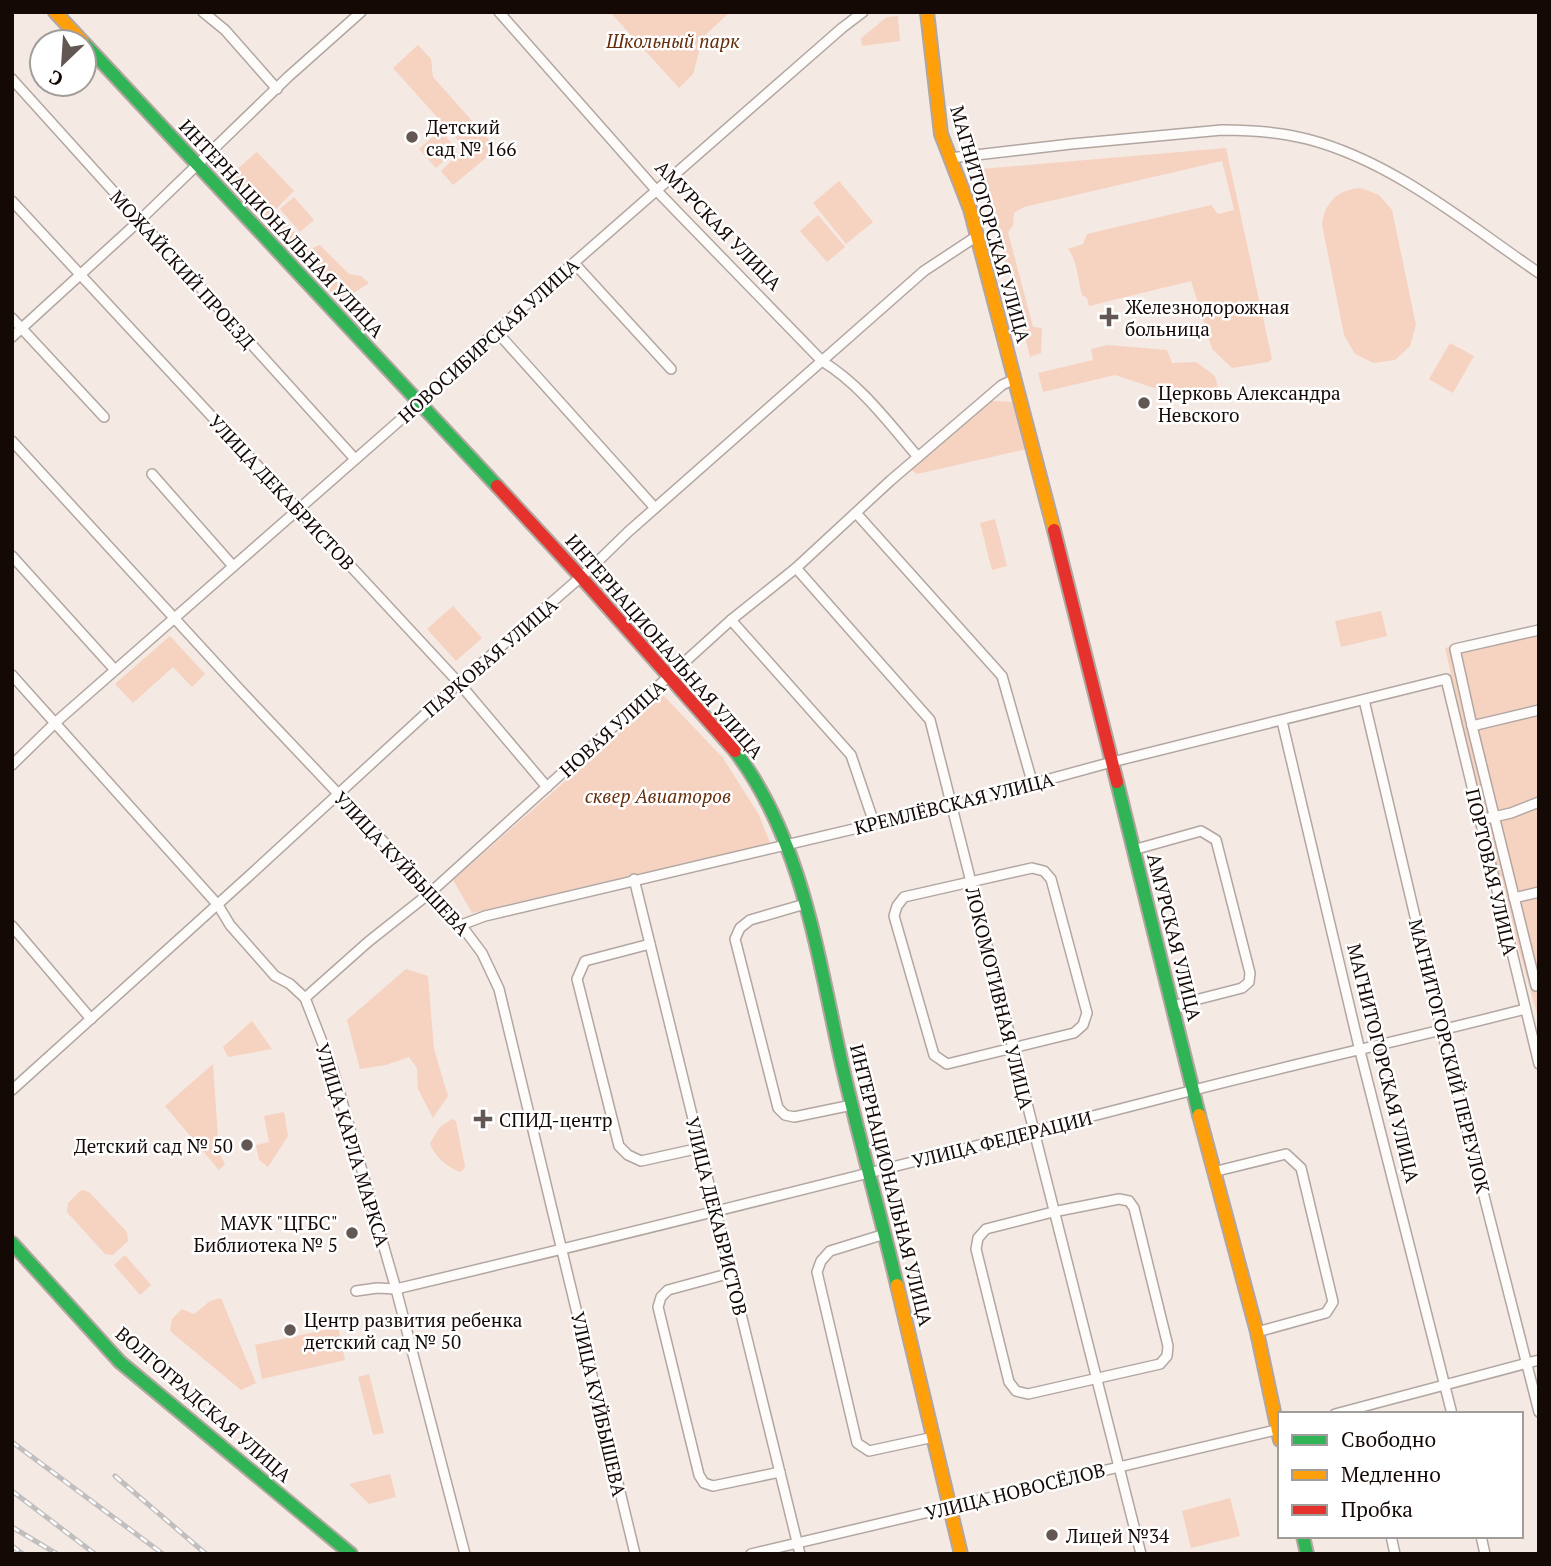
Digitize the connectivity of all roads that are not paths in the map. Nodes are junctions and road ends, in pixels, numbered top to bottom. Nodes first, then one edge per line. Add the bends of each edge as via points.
1 (55, 12) edge
2 (203, 12) edge
3 (361, 12) edge
4 (499, 12) edge
5 (863, 12) edge
6 (927, 12) edge
7 (69, 28) edge
8 (98, 59) edge
9 (12, 79) edge
10 (277, 89) junction
11 (950, 158) junction
12 (198, 165) junction
13 (656, 190) junction
14 (12, 201) edge
15 (139, 221) junction
16 (977, 236) junction
17 (574, 263) junction
18 (1539, 273) edge
19 (80, 275) junction
20 (12, 318) edge
21 (22, 328) junction
22 (496, 331) junction
23 (12, 337) edge
24 (822, 361) junction
25 (671, 369) dead end
26 (1015, 379) junction
27 (418, 403) junction
28 (104, 417) dead end
29 (12, 441) edge
30 (1033, 443) joint
31 (918, 457) junction
32 (355, 459) junction
33 (152, 474) dead end
34 (655, 508) junction
35 (300, 509) junction
36 (856, 513) junction
37 (12, 556) edge
38 (233, 566) junction
39 (796, 568) junction
40 (581, 577) junction
41 (175, 617) junction
42 (732, 620) junction
43 (1539, 630) edge
44 (115, 670) junction
45 (12, 675) edge
46 (669, 676) junction
47 (1446, 679) joint
48 (459, 683) junction
49 (1364, 700) junction
50 (1539, 710) edge
51 (1282, 721) junction
52 (56, 722) junction
53 (1472, 726) junction
54 (1112, 762) junction
55 (12, 765) edge
56 (1033, 785) junction
57 (547, 787) junction
58 (338, 794) junction
59 (1539, 802) edge
60 (951, 806) junction
61 (1494, 817) junction
62 (1480, 820) junction
63 (874, 823) junction
64 (787, 844) junction
65 (1133, 849) junction
66 (634, 879) junction
67 (970, 881) junction
68 (431, 892) junction
69 (1539, 892) edge
70 (1514, 898) junction
71 (805, 904) junction
72 (218, 905) junction
73 (461, 925) junction
74 (12, 926) edge
75 (650, 944) junction
76 (1535, 986) dead end
77 (305, 998) junction
78 (1172, 1006) junction
79 (1525, 1009) junction
80 (91, 1019) junction
81 (1442, 1031) junction
82 (1013, 1047) junction
83 (1360, 1051) junction
84 (1539, 1063) edge
85 (12, 1090) edge
86 (1192, 1090) junction
87 (852, 1105) junction
88 (1035, 1132) junction
89 (700, 1148) junction
90 (867, 1172) junction
91 (1213, 1172) junction
92 (716, 1211) junction
93 (1053, 1212) junction
94 (885, 1234) junction
95 (12, 1244) edge
96 (562, 1250) junction
97 (731, 1273) junction
98 (396, 1289) junction
99 (356, 1291) dead end
100 (1257, 1332) junction
101 (1539, 1360) edge
102 (1527, 1363) junction
103 (1097, 1380) junction
104 (1445, 1384) junction
105 (1342, 1412) edge
106 (1452, 1412) edge
107 (1539, 1412) edge
108 (1278, 1428) edge
109 (1278, 1433) edge
110 (934, 1437) junction
111 (1119, 1466) junction
112 (780, 1472) junction
113 (949, 1506) junction
114 (797, 1542) junction
115 (351, 1554) edge
116 (465, 1554) edge
117 (635, 1554) edge
118 (751, 1554) edge
119 (800, 1554) edge
120 (961, 1554) edge
121 (1141, 1554) edge

1 - 7 street, ИНТЕРНАЦИОНАЛЬНАЯ УЛИЦА
2 - 10 street
3 - 10 street
4 - 13 street, АМУРСКАЯ УЛИЦА
5 - 13 street, НОВОСИБИРСКАЯ УЛИЦА
6 - 11 street, МАГНИТОГОРСКАЯ УЛИЦА via 937,118
8 - 12 street, ИНТЕРНАЦИОНАЛЬНАЯ УЛИЦА
9 - 15 street, МОЖАЙСКИЙ ПРОЕЗД
10 - 12 street
11 - 16 street, МАГНИТОГОРСКАЯ УЛИЦА
11 - 18 street via 1222,130 1304,138 1405,182
12 - 15 street
12 - 27 street, ИНТЕРНАЦИОНАЛЬНАЯ УЛИЦА
13 - 17 street, НОВОСИБИРСКАЯ УЛИЦА
13 - 24 street, АМУРСКАЯ УЛИЦА
14 - 19 street, УЛИЦА ДЕКАБРИСТОВ
15 - 19 street
15 - 32 street, МОЖАЙСКИЙ ПРОЕЗД
16 - 24 street, ПАРКОВАЯ УЛИЦА via 924,271
16 - 26 street, МАГНИТОГОРСКАЯ УЛИЦА
17 - 22 street, НОВОСИБИРСКАЯ УЛИЦА
17 - 25 street
19 - 21 street
19 - 35 street, УЛИЦА ДЕКАБРИСТОВ
20 - 21 street
21 - 23 street
21 - 28 street
22 - 27 street, НОВОСИБИРСКАЯ УЛИЦА
22 - 34 street
24 - 31 street, АМУРСКАЯ УЛИЦА via 843,373
24 - 34 street, ПАРКОВАЯ УЛИЦА
26 - 30 street, МАГНИТОГОРСКАЯ УЛИЦА
26 - 31 street, НОВАЯ УЛИЦА
27 - 32 street, НОВОСИБИРСКАЯ УЛИЦА
27 - 40 street, ИНТЕРНАЦИОНАЛЬНАЯ УЛИЦА
29 - 41 street, УЛИЦА КУЙБЫШЕВА
30 - 54 street, АМУРСКАЯ УЛИЦА
31 - 36 street, НОВАЯ УЛИЦА
32 - 35 street, НОВОСИБИРСКАЯ УЛИЦА
33 - 38 street
34 - 40 street, ПАРКОВАЯ УЛИЦА
35 - 38 street, НОВОСИБИРСКАЯ УЛИЦА
35 - 48 street, УЛИЦА ДЕКАБРИСТОВ
36 - 39 street, НОВАЯ УЛИЦА
36 - 56 street via 1002,676
37 - 44 street
38 - 41 street, НОВОСИБИРСКАЯ УЛИЦА
39 - 42 street, НОВАЯ УЛИЦА
39 - 60 street, ЛОКОМОТИВНАЯ УЛИЦА via 930,720
40 - 46 street, ИНТЕРНАЦИОНАЛЬНАЯ УЛИЦА
40 - 48 street, ПАРКОВАЯ УЛИЦА
41 - 44 street, НОВОСИБИРСКАЯ УЛИЦА
41 - 58 street, УЛИЦА КУЙБЫШЕВА
42 - 46 street, НОВАЯ УЛИЦА
42 - 63 street via 850,755
43 - 53 street via 1455,649
44 - 52 street, НОВОСИБИРСКАЯ УЛИЦА
45 - 52 street
46 - 57 street, НОВАЯ УЛИЦА
46 - 64 street, ИНТЕРНАЦИОНАЛЬНАЯ УЛИЦА via 753,775
47 - 49 street, КРЕМЛЁВСКАЯ УЛИЦА
47 - 62 street, ПОРТОВАЯ УЛИЦА
48 - 57 street, УЛИЦА ДЕКАБРИСТОВ
48 - 58 street, ПАРКОВАЯ УЛИЦА
49 - 51 street, КРЕМЛЁВСКАЯ УЛИЦА
49 - 81 street, МАГНИТОГОРСКИЙ ПЕРЕУЛОК
50 - 53 street
51 - 54 street, КРЕМЛЁВСКАЯ УЛИЦА
51 - 83 street, МАГНИТОГОРСКАЯ УЛИЦА
52 - 55 street, НОВОСИБИРСКАЯ УЛИЦА
52 - 72 street
53 - 61 street
54 - 56 street, КРЕМЛЁВСКАЯ УЛИЦА
54 - 65 street, АМУРСКАЯ УЛИЦА
56 - 60 street, КРЕМЛЁВСКАЯ УЛИЦА
57 - 68 street, НОВАЯ УЛИЦА
58 - 68 street, УЛИЦА КУЙБЫШЕВА
58 - 72 street, ПАРКОВАЯ УЛИЦА
59 - 61 street
60 - 63 street, КРЕМЛЁВСКАЯ УЛИЦА
60 - 67 street, ЛОКОМОТИВНАЯ УЛИЦА
61 - 62 street
61 - 70 street
62 - 79 street, ПОРТОВАЯ УЛИЦА
63 - 64 street, КРЕМЛЁВСКАЯ УЛИЦА
64 - 66 street, КРЕМЛЁВСКАЯ УЛИЦА
64 - 71 street, ИНТЕРНАЦИОНАЛЬНАЯ УЛИЦА
65 - 78 street, АМУРСКАЯ УЛИЦА
65 - 78 street via 1201,831 1216,840 1250,973 1242,988
66 - 73 street, КРЕМЛЁВСКАЯ УЛИЦА
66 - 75 street, УЛИЦА ДЕКАБРИСТОВ
67 - 82 street, ЛОКОМОТИВНАЯ УЛИЦА
67 - 82 street via 1032,868 1044,871 1051,879 1087,1013 1074,1033
67 - 82 street via 904,897 894,916 899,938 934,1055 947,1064
68 - 73 street, УЛИЦА КУЙБЫШЕВА
68 - 77 street, НОВАЯ УЛИЦА
69 - 70 street
70 - 76 street
71 - 87 street, ИНТЕРНАЦИОНАЛЬНАЯ УЛИЦА
71 - 87 street via 750,920 735,939 778,1108 794,1117
72 - 77 street via 275,976
72 - 80 street, ПАРКОВАЯ УЛИЦА
73 - 96 street, УЛИЦА КУЙБЫШЕВА via 482,953 499,989
74 - 80 street
75 - 89 street, УЛИЦА ДЕКАБРИСТОВ
75 - 89 street via 585,961 578,979 619,1146 641,1161
77 - 98 street, УЛИЦА КАРЛА МАРКСА via 334,1070
78 - 86 street, АМУРСКАЯ УЛИЦА
79 - 81 street, УЛИЦА ФЕДЕРАЦИИ
79 - 84 street, ПОРТОВАЯ УЛИЦА
80 - 85 street, ПАРКОВАЯ УЛИЦА
81 - 83 street, УЛИЦА ФЕДЕРАЦИИ
81 - 102 street, МАГНИТОГОРСКИЙ ПЕРЕУЛОК
82 - 88 street, ЛОКОМОТИВНАЯ УЛИЦА
83 - 86 street, УЛИЦА ФЕДЕРАЦИИ
83 - 104 street, МАГНИТОГОРСКАЯ УЛИЦА
86 - 88 street, УЛИЦА ФЕДЕРАЦИИ
86 - 91 street, АМУРСКАЯ УЛИЦА
87 - 90 street, ИНТЕРНАЦИОНАЛЬНАЯ УЛИЦА
88 - 90 street, УЛИЦА ФЕДЕРАЦИИ
88 - 93 street, ЛОКОМОТИВНАЯ УЛИЦА
89 - 92 street, УЛИЦА ДЕКАБРИСТОВ
90 - 92 street, УЛИЦА ФЕДЕРАЦИИ
90 - 94 street, ИНТЕРНАЦИОНАЛЬНАЯ УЛИЦА
91 - 100 street, АМУРСКАЯ УЛИЦА
91 - 100 street via 1286,1154 1301,1168 1333,1302 1326,1313
92 - 96 street, УЛИЦА ФЕДЕРАЦИИ
92 - 97 street, УЛИЦА ДЕКАБРИСТОВ
93 - 103 street, ЛОКОМОТИВНАЯ УЛИЦА
93 - 103 street via 1119,1199 1134,1208 1167,1356 1160,1364
93 - 103 street via 986,1229 978,1238 976,1249 1009,1382 1016,1391 1028,1394
94 - 110 street, ИНТЕРНАЦИОНАЛЬНАЯ УЛИЦА
94 - 110 street via 830,1251 817,1272 857,1443 869,1451
95 - 115 street, ВОЛГОГРАДСКАЯ УЛИЦА via 120,1362
96 - 98 street, УЛИЦА ФЕДЕРАЦИИ
96 - 117 street, УЛИЦА КУЙБЫШЕВА
97 - 112 street, УЛИЦА ДЕКАБРИСТОВ
97 - 112 street via 668,1290 658,1307 699,1475 713,1486
98 - 99 street, УЛИЦА ФЕДЕРАЦИИ
98 - 116 street, УЛИЦА КАРЛА МАРКСА
100 - 108 street, АМУРСКАЯ УЛИЦА
101 - 102 street
102 - 104 street
102 - 107 street, МАГНИТОГОРСКИЙ ПЕРЕУЛОК
103 - 111 street, ЛОКОМОТИВНАЯ УЛИЦА
104 - 105 street
104 - 106 street, МАГНИТОГОРСКАЯ УЛИЦА
109 - 111 street, УЛИЦА НОВОСЁЛОВ
110 - 113 street, ИНТЕРНАЦИОНАЛЬНАЯ УЛИЦА
111 - 113 street, УЛИЦА НОВОСЁЛОВ
111 - 121 street, ЛОКОМОТИВНАЯ УЛИЦА
112 - 114 street, УЛИЦА ДЕКАБРИСТОВ
113 - 114 street, УЛИЦА НОВОСЁЛОВ
113 - 120 street, ИНТЕРНАЦИОНАЛЬНАЯ УЛИЦА
114 - 118 street, УЛИЦА НОВОСЁЛОВ
114 - 119 street, УЛИЦА ДЕКАБРИСТОВ

